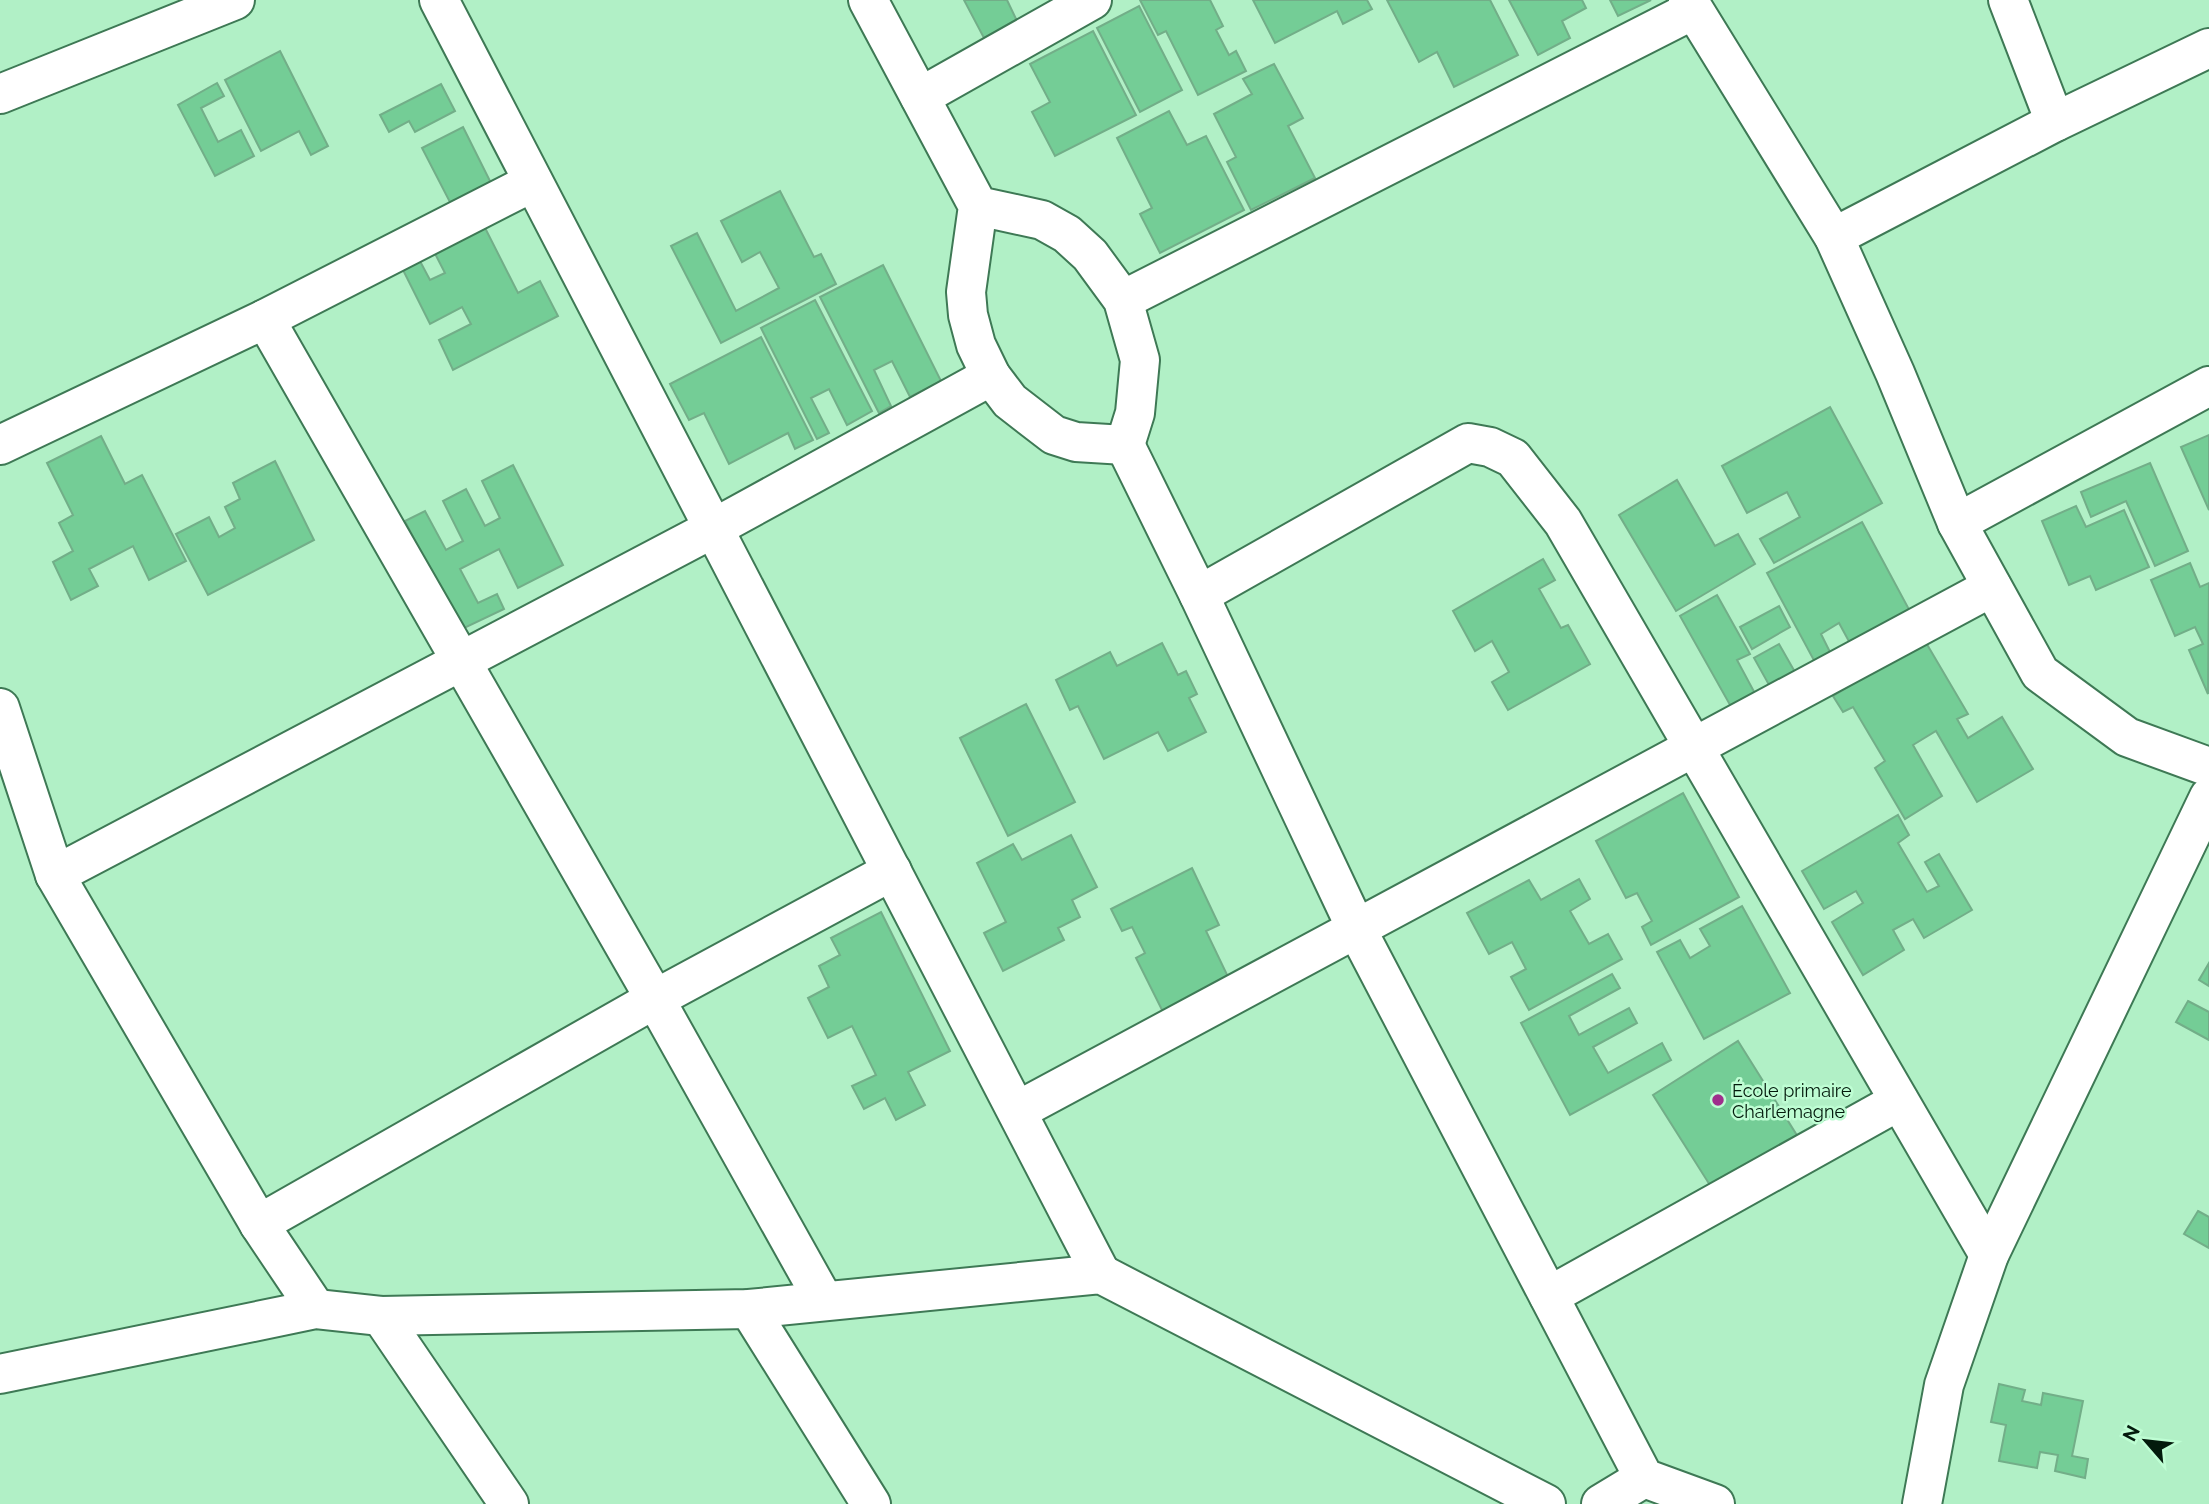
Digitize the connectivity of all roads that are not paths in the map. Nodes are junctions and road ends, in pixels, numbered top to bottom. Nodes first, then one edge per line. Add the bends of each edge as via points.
1 (235, 0) edge
2 (439, 0) edge
3 (869, 0) edge
4 (1092, 0) edge
5 (2008, 0) edge
6 (1690, 5) edge
7 (2209, 48) edge
8 (0, 94) edge
9 (919, 97) junction
10 (2055, 122) junction
11 (533, 182) junction
12 (978, 206) junction
13 (1834, 237) junction
14 (1123, 300) junction
15 (265, 319) junction
16 (991, 376) junction
17 (2209, 386) edge
18 (0, 445) edge
19 (1125, 445) junction
20 (1957, 523) junction
21 (714, 528) junction
22 (1992, 587) junction
23 (1199, 595) junction
24 (461, 662) junction
25 (0, 708) edge
26 (1694, 747) junction
27 (2209, 767) edge
28 (2209, 797) edge
29 (892, 871) junction
30 (55, 875) junction
31 (1356, 928) junction
32 (655, 999) junction
33 (1899, 1101) junction
34 (1017, 1111) junction
35 (259, 1224) junction
36 (1989, 1255) junction
37 (1101, 1274) junction
38 (1549, 1296) junction
39 (824, 1301) junction
40 (316, 1309) junction
41 (749, 1309) junction
42 (381, 1316) junction
43 (0, 1374) edge
44 (1644, 1478) junction
45 (509, 1504) edge
46 (871, 1504) edge
47 (1546, 1504) edge
48 (1601, 1504) edge
49 (1715, 1504) edge
50 (1922, 1504) edge

1 - 8 street
2 - 11 street
3 - 9 street
4 - 9 street
5 - 10 street
6 - 13 street
6 - 14 street
7 - 10 street
9 - 12 street
10 - 13 street
11 - 15 street
11 - 21 street
12 - 14 street via 1042,220 1067,234 1090,255
12 - 16 street via 966,292 976,345
13 - 20 street
14 - 19 street via 1140,360 1135,414
15 - 18 street
15 - 24 street
16 - 19 street via 1010,401 1054,435 1076,442
16 - 21 street
17 - 20 street
19 - 23 street
20 - 22 street
21 - 24 street
21 - 29 street
22 - 26 street
22 - 27 street via 2040,673 2127,737
23 - 26 street via 1468,443 1490,447 1513,458 1563,522
23 - 31 street
24 - 30 street
24 - 32 street
25 - 30 street
26 - 31 street
26 - 33 street
28 - 36 street
29 - 32 street
29 - 34 street
30 - 35 street
31 - 34 street
31 - 38 street
32 - 35 street
32 - 39 street
33 - 36 street
33 - 38 street
34 - 37 street
35 - 40 street
36 - 50 street via 1944,1385
37 - 39 street
37 - 47 street
38 - 44 street
39 - 41 street
40 - 42 street
40 - 43 street
41 - 42 street
41 - 46 street
42 - 45 street
44 - 48 street
44 - 49 street

